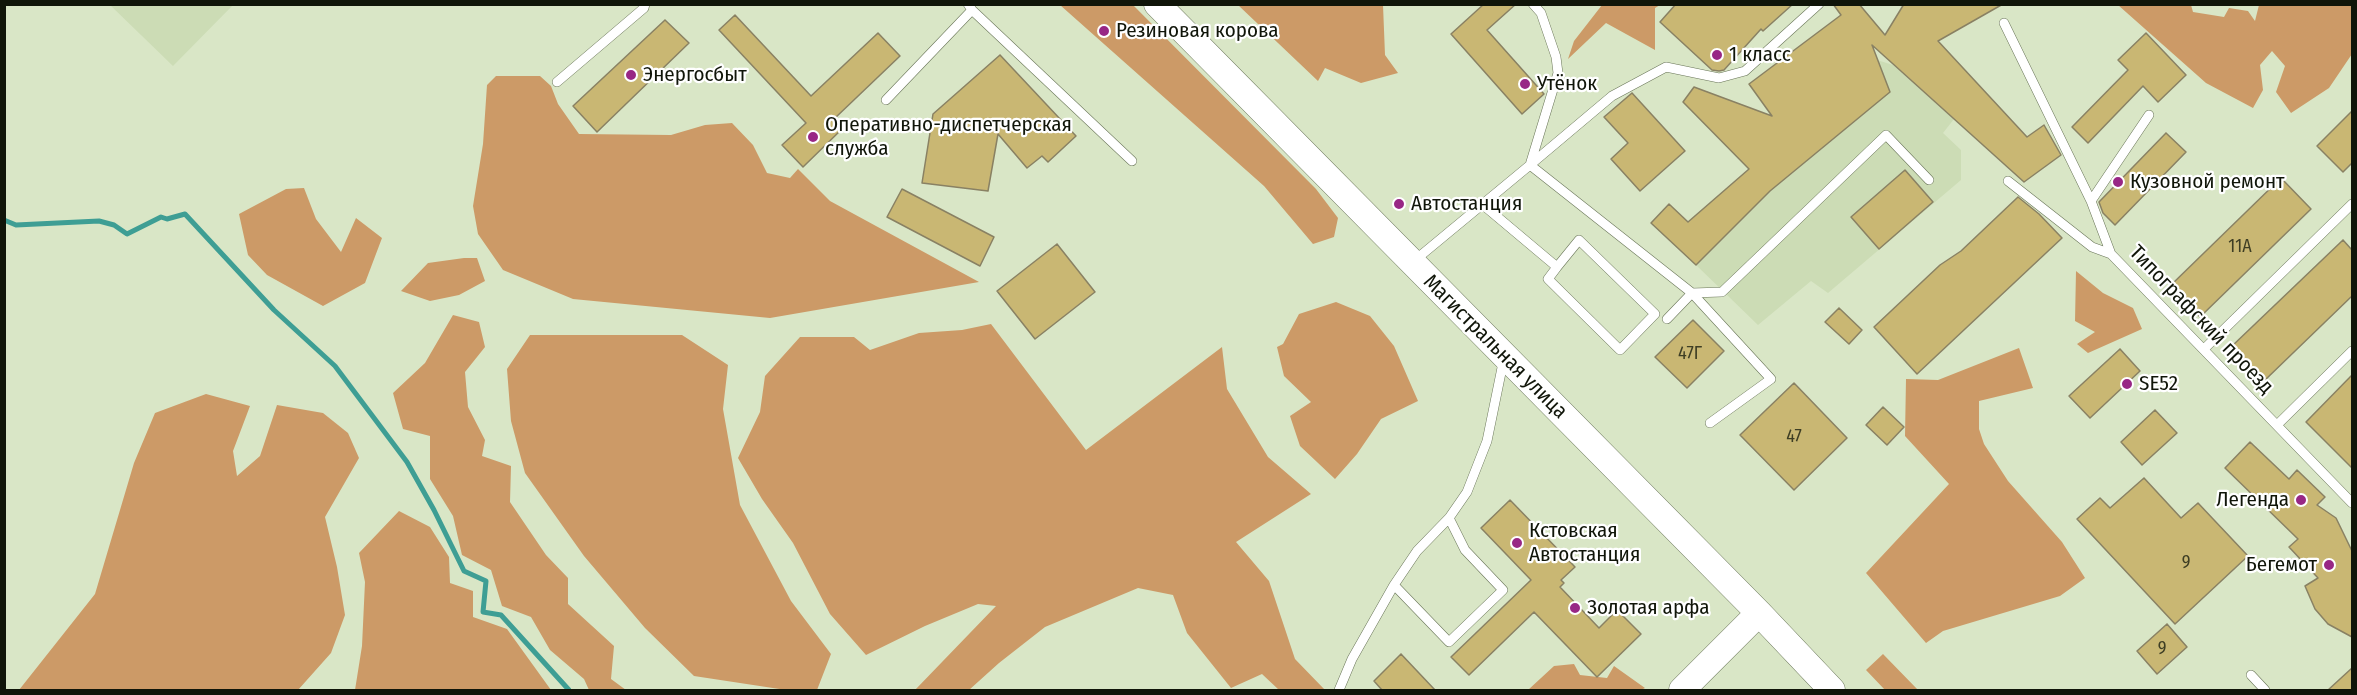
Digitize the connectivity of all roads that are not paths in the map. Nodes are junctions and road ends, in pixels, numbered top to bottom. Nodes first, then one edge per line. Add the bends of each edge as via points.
1 (645, 4) edge
2 (1157, 4) edge
3 (1533, 4) edge
4 (1819, 4) edge
5 (970, 7) edge
6 (2004, 22) dead end
7 (557, 82) dead end
8 (886, 100) dead end
9 (2149, 116) dead end
10 (1132, 161) dead end
11 (1530, 165) junction
12 (1929, 180) dead end
13 (2008, 181) dead end
14 (2091, 201) junction
15 (1482, 204) junction
16 (2352, 204) edge
17 (2111, 254) junction
18 (1412, 263) junction
19 (1557, 267) junction
20 (1692, 293) junction
21 (1667, 319) dead end
22 (2204, 349) junction
23 (2352, 351) edge
24 (1504, 356) junction
25 (1710, 423) dead end
26 (2277, 424) junction
27 (2352, 500) edge
28 (1449, 518) junction
29 (1394, 585) junction
30 (1759, 613) junction
31 (2251, 675) dead end
32 (1339, 690) edge
33 (1682, 690) edge
34 (1832, 690) edge
35 (2265, 690) edge

1 - 7 lane
2 - 18 main road, Магистральная улица
3 - 11 lane via 1556,57 1558,73
4 - 11 lane via 1745,71 1719,78 1666,67 1612,96
5 - 8 lane
5 - 10 lane
6 - 14 lane
9 - 14 lane
11 - 15 lane
11 - 20 lane
12 - 20 lane via 1886,135 1722,292
13 - 17 lane, Типографский проезд via 2092,247
14 - 17 lane
15 - 18 lane
15 - 19 lane
16 - 22 lane
17 - 22 lane, Типографский проезд
18 - 24 main road, Магистральная улица
19 - 19 lane via 1579,240 1655,314 1620,350 1548,279
20 - 21 lane
20 - 25 lane via 1771,378
22 - 26 lane, Типографский проезд
23 - 26 lane
24 - 28 lane via 1487,441 1467,492
24 - 30 main road, Магистральная улица
26 - 27 lane, Типографский проезд
28 - 29 lane via 1417,551
28 - 29 lane via 1465,550 1503,590 1449,642
29 - 32 lane
30 - 33 main road
30 - 34 main road, Магистральная улица
31 - 35 lane

